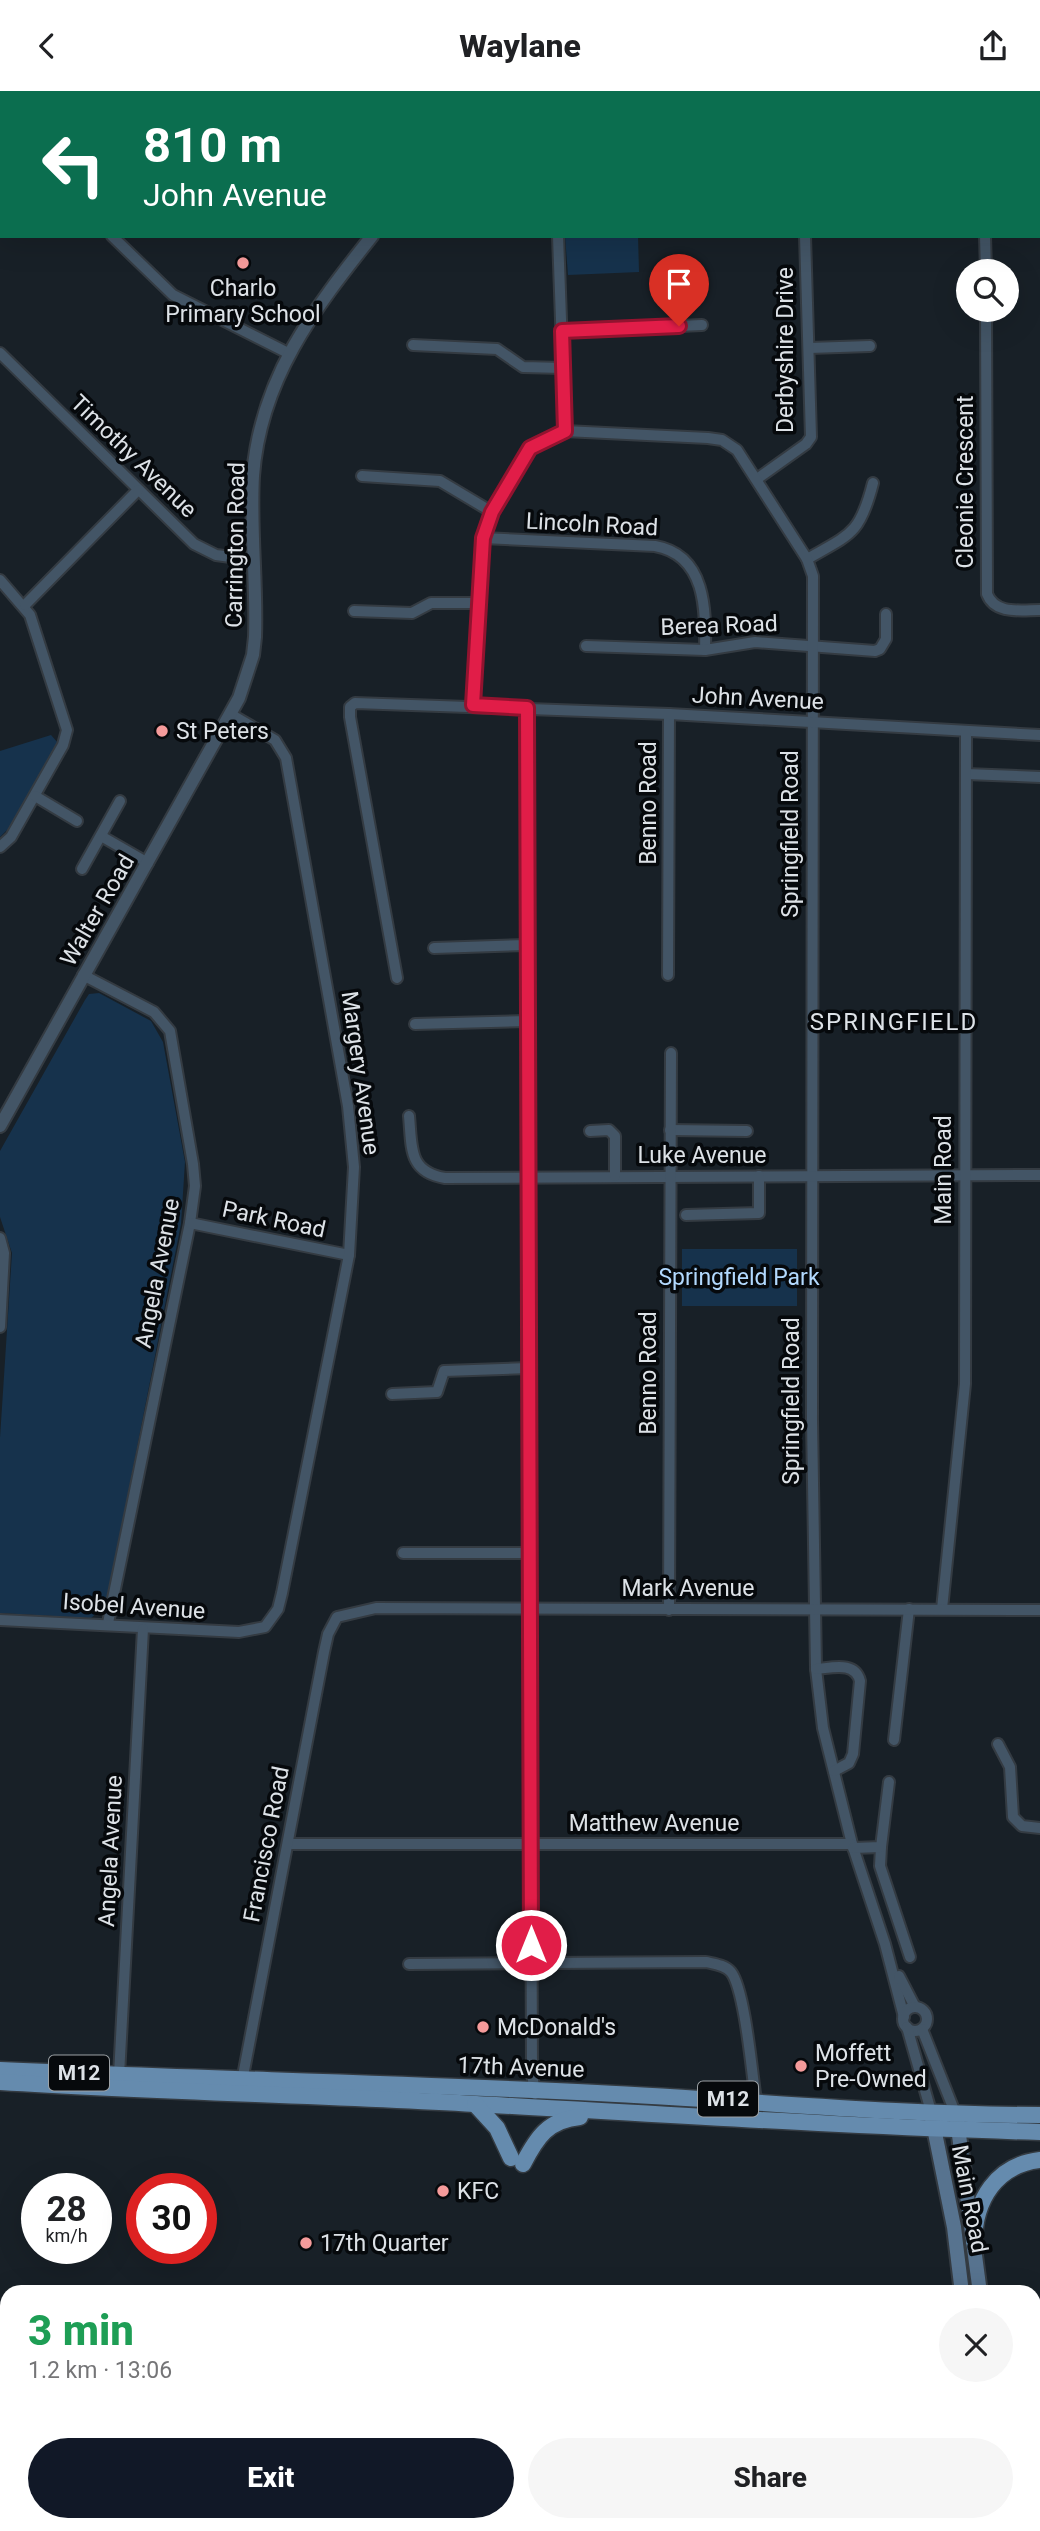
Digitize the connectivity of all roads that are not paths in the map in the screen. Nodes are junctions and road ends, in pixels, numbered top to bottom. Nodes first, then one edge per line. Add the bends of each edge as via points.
1 (114, 238) edge
2 (370, 238) edge
3 (558, 238) edge
4 (805, 238) edge
5 (985, 238) edge
6 (985, 259) edge
7 (986, 322) edge
8 (702, 325) dead end
9 (562, 331) junction
10 (413, 345) dead end
11 (870, 346) dead end
12 (809, 348) junction
13 (0, 353) edge
14 (288, 353) junction
15 (563, 368) junction
16 (565, 431) junction
17 (362, 475) dead end
18 (757, 479) junction
19 (873, 483) dead end
20 (138, 491) junction
21 (492, 512) junction
22 (483, 538) junction
23 (807, 559) junction
24 (253, 560) junction
25 (0, 580) edge
26 (477, 603) junction
27 (25, 605) junction
28 (1040, 610) edge
29 (354, 611) dead end
30 (886, 614) dead end
31 (586, 646) dead end
32 (812, 646) junction
33 (705, 650) junction
34 (473, 705) junction
35 (527, 708) junction
36 (669, 714) junction
37 (232, 715) junction
38 (810, 722) junction
39 (966, 731) junction
40 (1040, 735) edge
41 (966, 774) junction
42 (1040, 777) edge
43 (34, 796) junction
44 (120, 801) dead end
45 (77, 821) dead end
46 (101, 836) junction
47 (0, 847) edge
48 (148, 863) junction
49 (82, 869) dead end
50 (527, 946) junction
51 (434, 948) dead end
52 (83, 975) junction
53 (668, 975) dead end
54 (397, 978) dead end
55 (528, 1021) junction
56 (415, 1024) dead end
57 (671, 1053) dead end
58 (6, 1105) edge
59 (409, 1116) dead end
60 (0, 1126) edge
61 (670, 1129) junction
62 (590, 1131) dead end
63 (747, 1131) dead end
64 (1040, 1175) edge
65 (615, 1176) junction
66 (670, 1176) junction
67 (759, 1176) junction
68 (812, 1176) junction
69 (966, 1176) junction
70 (528, 1177) junction
71 (686, 1215) dead end
72 (190, 1223) junction
73 (0, 1238) edge
74 (349, 1255) junction
75 (0, 1327) edge
76 (528, 1368) junction
77 (392, 1394) dead end
78 (403, 1553) dead end
79 (528, 1553) junction
80 (528, 1608) junction
81 (813, 1609) junction
82 (909, 1609) junction
83 (942, 1609) junction
84 (1040, 1609) edge
85 (669, 1611) junction
86 (337, 1617) joint
87 (0, 1620) edge
88 (108, 1623) junction
89 (265, 1627) joint
90 (143, 1629) junction
91 (816, 1669) junction
92 (894, 1740) dead end
93 (998, 1744) dead end
94 (834, 1771) junction
95 (889, 1782) dead end
96 (1040, 1828) edge
97 (288, 1844) junction
98 (531, 1844) junction
99 (853, 1846) junction
100 (881, 1847) junction
101 (886, 1944) junction
102 (910, 1957) dead end
103 (531, 1964) junction
104 (409, 1965) dead end
105 (915, 2007) junction
106 (905, 2022) junction
107 (922, 2029) junction
108 (0, 2070) edge
109 (119, 2075) junction
110 (242, 2081) junction
111 (0, 2082) edge
112 (529, 2089) junction
113 (756, 2101) junction
114 (475, 2104) junction
115 (525, 2108) junction
116 (614, 2113) junction
117 (1040, 2115) edge
118 (933, 2122) junction
119 (957, 2123) junction
120 (1040, 2132) edge
121 (1040, 2160) edge
122 (974, 2241) junction
123 (961, 2285) edge
124 (979, 2285) edge

1 - 14 street via 173,295
2 - 14 street, Carrington Road
3 - 9 street
4 - 12 street, Derbyshire Drive
5 - 6 street
7 - 28 street, Cleonie Crescent via 987,594 1003,609
8 - 9 street
9 - 15 street
10 - 15 street via 497,349 523,367
11 - 12 street
12 - 18 street, Derbyshire Drive via 809,440
13 - 20 street, Timothy Avenue
14 - 24 street, Carrington Road via 258,441
15 - 16 street
16 - 18 street via 722,440 737,450
16 - 21 street via 530,448
17 - 21 street via 440,481
18 - 23 street
19 - 23 street via 856,529
20 - 24 street, Timothy Avenue via 205,552
20 - 27 street
21 - 22 street
22 - 26 street
22 - 33 street, Lincoln Road via 655,546 675,552 704,594
23 - 32 street, Springfield Road via 813,576
24 - 37 street, Carrington Road via 254,655
25 - 27 street
26 - 29 street via 431,603 412,613
26 - 34 street
27 - 43 street via 67,730
30 - 32 street, Berea Road via 886,639 878,650
31 - 33 street, Berea Road
32 - 33 street, Berea Road via 746,642
32 - 38 street, Springfield Road
34 - 35 street, John Avenue
34 - 54 street, John Avenue via 355,703 350,707
35 - 36 street, John Avenue
35 - 50 street
36 - 38 street, John Avenue
36 - 53 street, Benno Road
37 - 48 street, Walter Road
37 - 74 street, Margery Avenue via 275,740 286,758 348,1106 354,1167
38 - 39 street, John Avenue
38 - 68 street, Springfield Road
39 - 40 street, John Avenue
39 - 41 street, Main Road
41 - 42 street
41 - 69 street, Main Road
43 - 45 street
43 - 47 street
44 - 46 street
46 - 48 street
46 - 49 street
48 - 52 street, Walter Road
50 - 51 street
50 - 55 street
52 - 58 street, Walter Road
52 - 72 street, Angela Avenue via 153,1012 170,1031 193,1164
55 - 56 street
55 - 70 street
57 - 61 street, Benno Road
58 - 60 street, Walter Road
59 - 70 street, Luke Avenue via 412,1152 424,1171 445,1178
61 - 63 street
61 - 66 street, Benno Road
62 - 65 street via 609,1130 615,1136
64 - 69 street, Luke Avenue
65 - 66 street, Luke Avenue
65 - 70 street, Luke Avenue
66 - 67 street, Luke Avenue
66 - 85 street, Benno Road
67 - 68 street, Luke Avenue
67 - 71 street via 759,1213
68 - 69 street, Luke Avenue
68 - 81 street, Springfield Road
69 - 83 street, Main Road via 963,1423
70 - 76 street
72 - 74 street, Park Road
72 - 88 street, Angela Avenue
73 - 75 street via 4,1253
74 - 89 street, Margery Avenue via 287,1573 278,1609
76 - 77 street via 444,1371 437,1392
76 - 79 street
78 - 79 street
79 - 80 street
80 - 85 street, Mark Avenue
80 - 86 street, Mark Avenue via 376,1608
80 - 98 street
81 - 82 street, Mark Avenue
81 - 85 street, Mark Avenue
81 - 91 street, Springfield Road
82 - 83 street, Mark Avenue
82 - 92 street
83 - 84 street, Mark Avenue
86 - 97 street, Francisco Road via 326,1642
87 - 88 street, Isobel Avenue
88 - 90 street, Isobel Avenue
89 - 90 street, Isobel Avenue via 239,1632
90 - 109 street, Angela Avenue
91 - 94 street, Springfield Road
91 - 94 street via 849,1667 859,1675 853,1754 849,1763
93 - 96 street via 1010,1767 1013,1817 1022,1826
94 - 99 street, Springfield Road
95 - 100 street
97 - 98 street, Matthew Avenue
97 - 110 street, Francisco Road
98 - 99 street, Matthew Avenue
98 - 103 street
99 - 100 street, Matthew Avenue
99 - 101 street, Springfield Road
100 - 102 street via 880,1866
101 - 105 street, Springfield Road
101 - 106 street, Springfield Road
103 - 104 street
103 - 112 street
103 - 113 street via 706,1962 729,1970 739,1991
105 - 106 street
105 - 107 street, Springfield Road via 926,2016
106 - 107 street via 914,2031
106 - 118 street, Springfield Road
107 - 119 street
108 - 109 main road, 17th Avenue / M12
109 - 110 main road, 17th Avenue / M12
110 - 112 main road, 17th Avenue / M12
111 - 114 main road, M12
112 - 113 main road, 17th Avenue / M12
112 - 115 street
113 - 118 main road, 17th Avenue / M12
114 - 115 main road, M12
114 - 116 main road via 517,2161 548,2125
115 - 116 main road, M12
116 - 118 main road, M12
117 - 119 main road, 17th Avenue / M12
118 - 119 main road, 17th Avenue / M12
118 - 123 main road, Main Road
119 - 120 main road, M12
119 - 122 main road, Main Road
121 - 122 main road via 1012,2169 992,2184 979,2205
122 - 124 main road, Main Road

